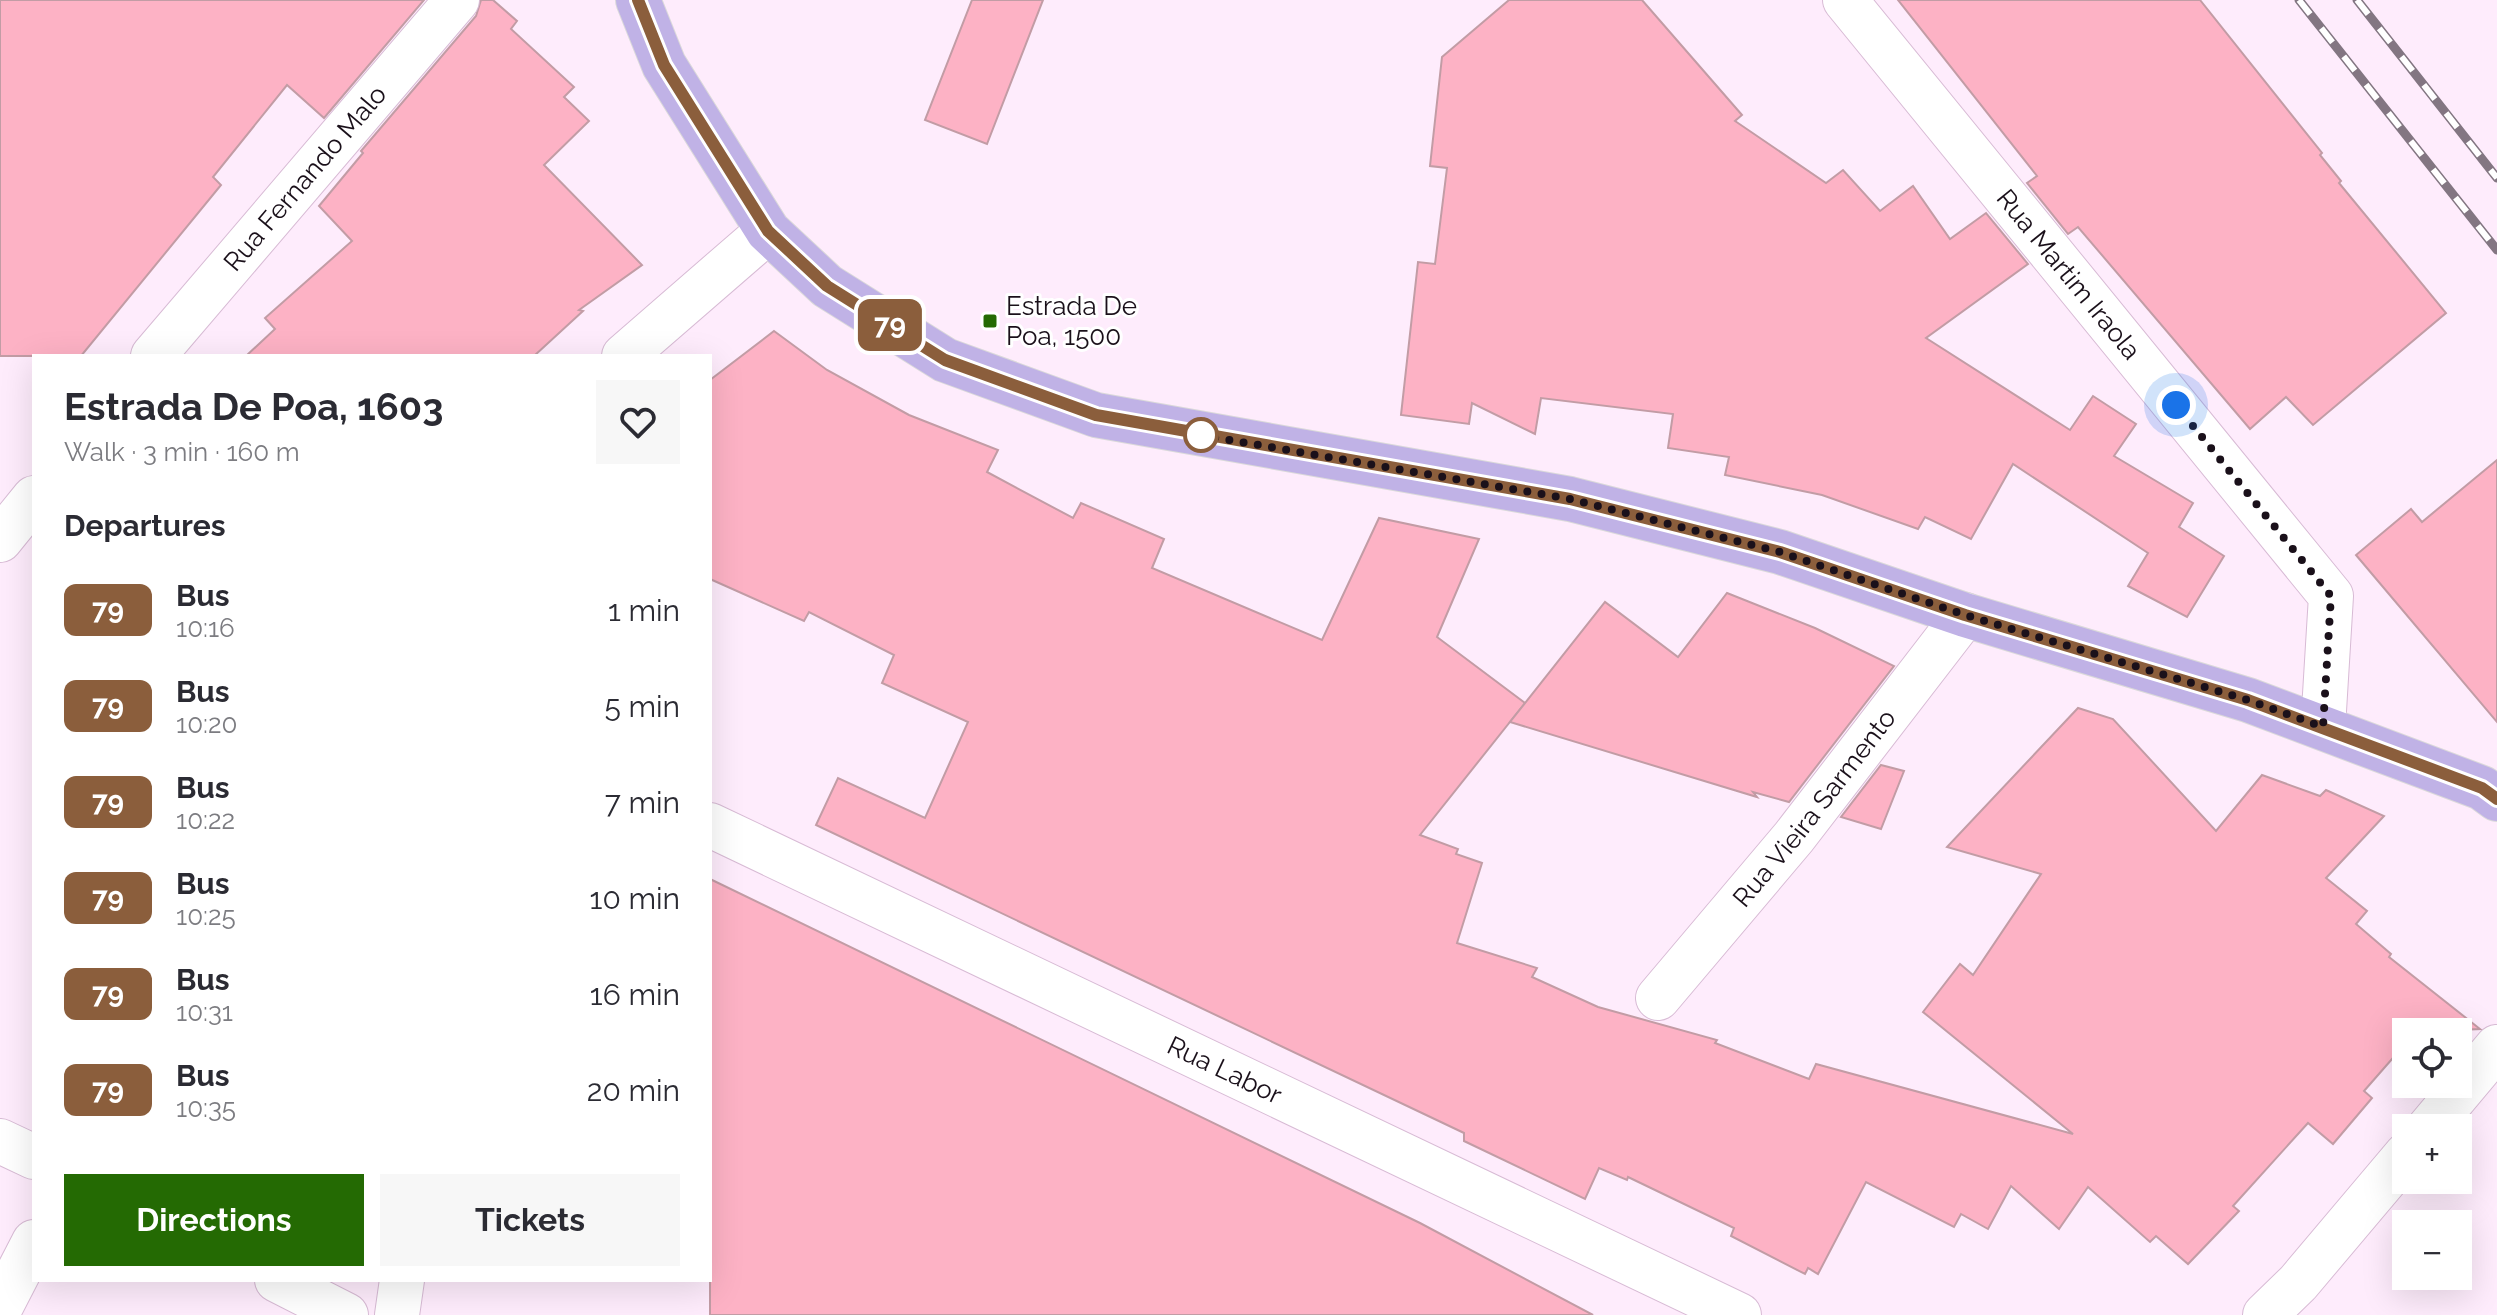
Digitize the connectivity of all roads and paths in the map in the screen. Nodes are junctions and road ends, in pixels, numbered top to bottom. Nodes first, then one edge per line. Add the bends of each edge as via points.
1 (457, 0) edge
2 (638, 0) edge
3 (1845, 0) edge
4 (768, 231) junction
5 (155, 354) edge
6 (626, 354) edge
7 (32, 500) edge
8 (0, 540) edge
9 (1965, 615) junction
10 (2323, 727) junction
11 (2497, 799) edge
12 (712, 826) edge
13 (1658, 998) dead end
14 (2497, 1047) edge
15 (2441, 1114) edge
16 (0, 1141) edge
17 (32, 1156) edge
18 (2392, 1172) edge
19 (32, 1246) edge
20 (281, 1282) edge
21 (402, 1282) edge
22 (0, 1308) edge
23 (346, 1315) edge
24 (397, 1315) edge
25 (1739, 1315) edge
26 (2265, 1315) edge

1 - 5 street, Rua Fernando Malo
2 - 4 main road via 664,65
3 - 10 street, Rua Martim Iraola via 2331,596
4 - 6 street
4 - 9 main road via 827,286 945,360 1096,415 1570,499 1780,552
7 - 8 street
9 - 10 main road
9 - 13 street, Rua Vieira Sarmento via 1794,837
10 - 11 main road via 2482,788
12 - 25 street, Rua Labor
14 - 15 street
16 - 17 street
18 - 26 street
19 - 22 street
20 - 23 street
21 - 24 street

